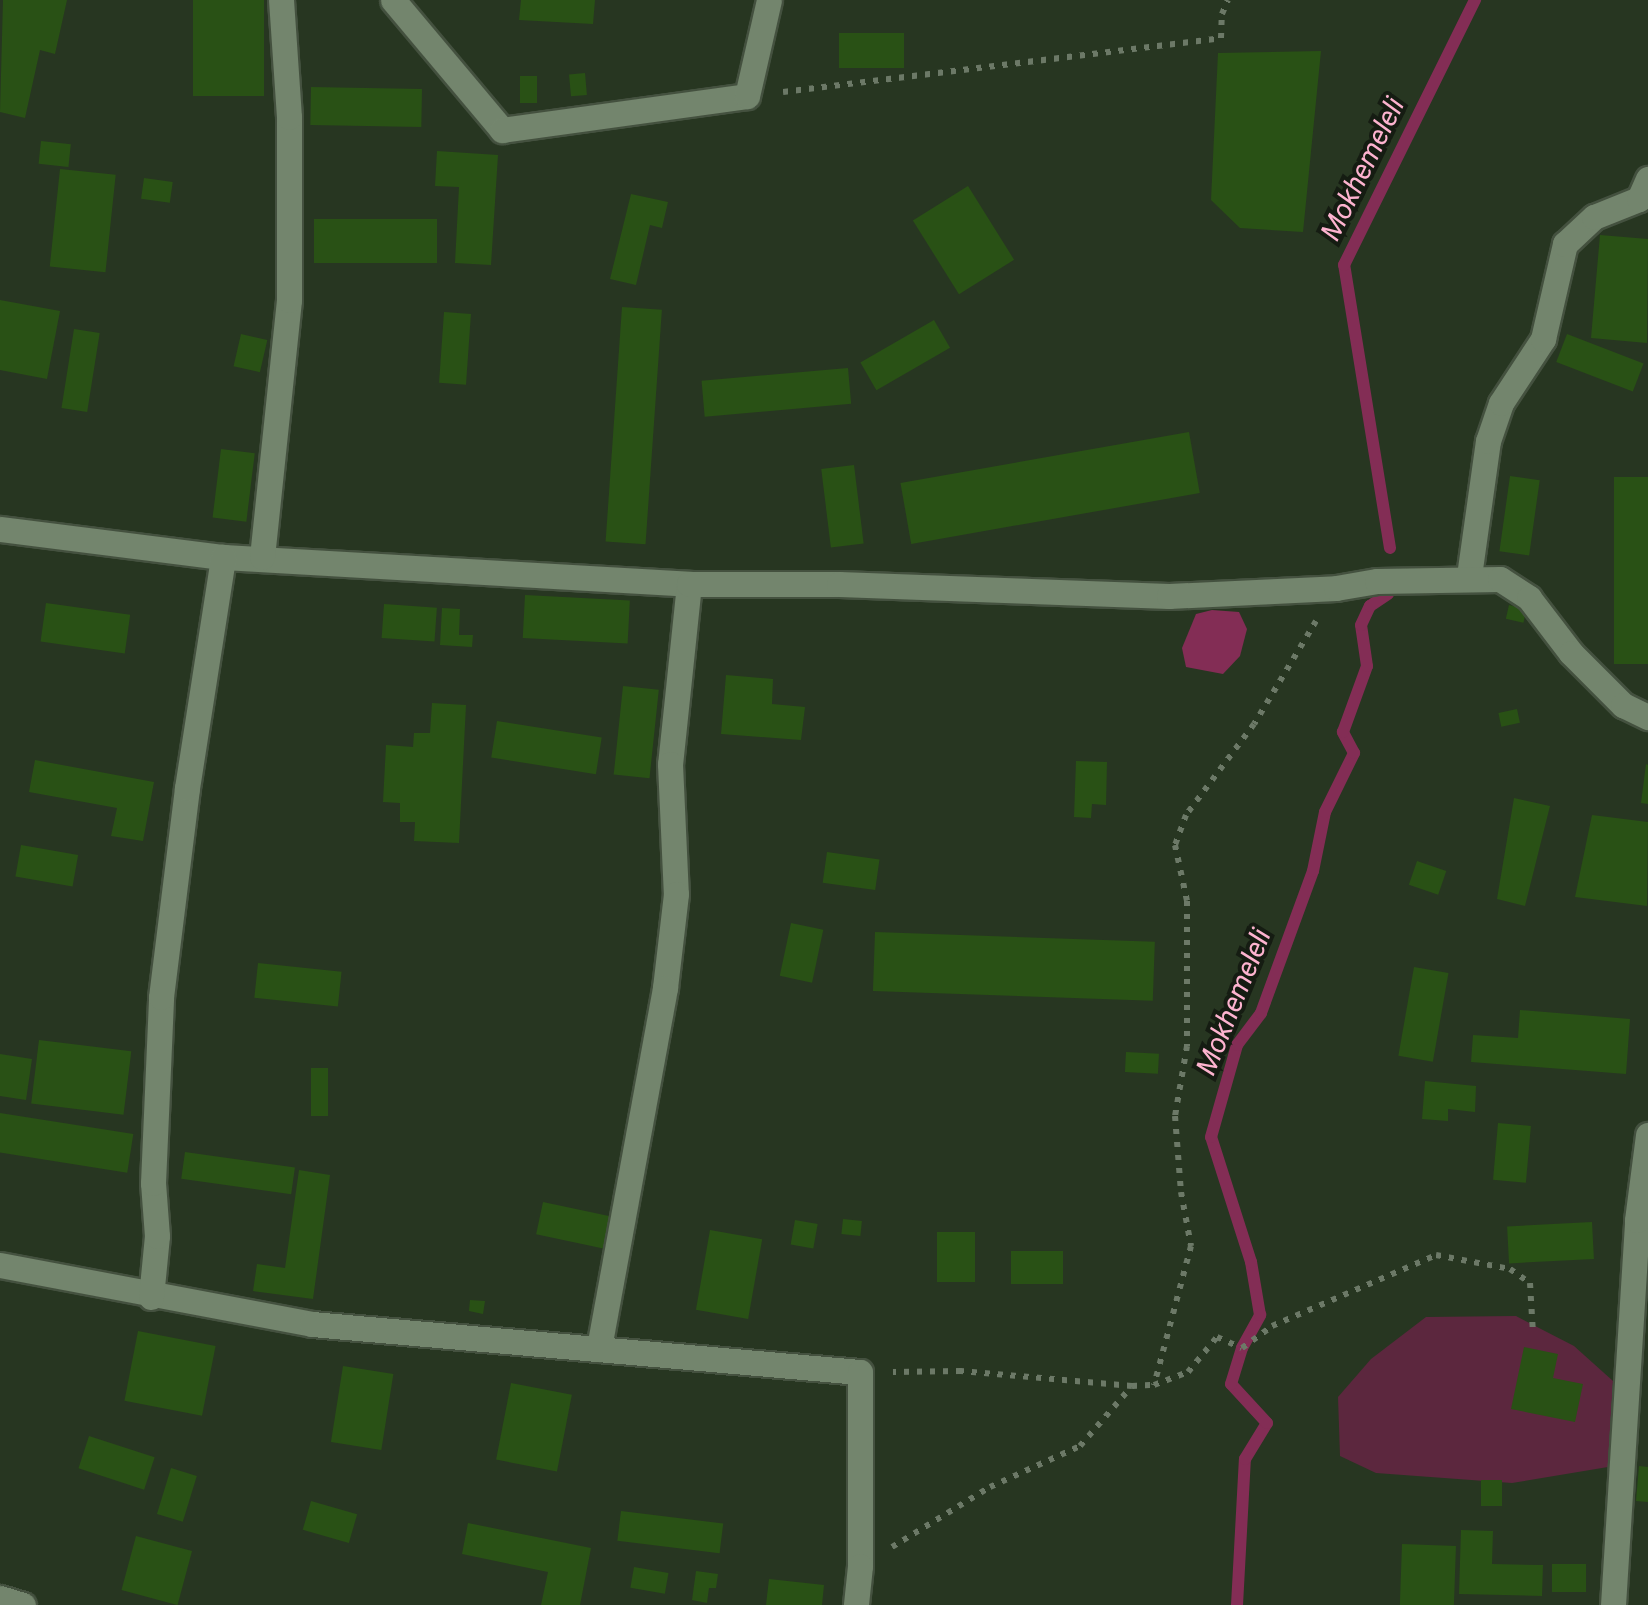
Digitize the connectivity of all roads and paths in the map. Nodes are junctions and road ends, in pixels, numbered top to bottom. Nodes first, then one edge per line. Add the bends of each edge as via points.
1 (281, 0) edge
2 (392, 0) edge
3 (769, 0) edge
4 (1228, 0) edge
5 (747, 96) junction
6 (1648, 179) edge
7 (0, 530) edge
8 (223, 557) junction
9 (262, 557) junction
10 (1470, 576) junction
11 (689, 584) junction
12 (1336, 588) junction
13 (1648, 717) edge
14 (1648, 1135) edge
15 (0, 1264) edge
16 (151, 1296) junction
17 (1533, 1333) dead end
18 (598, 1350) junction
19 (860, 1372) junction
20 (1154, 1385) junction
21 (1132, 1386) junction
22 (860, 1566) junction
23 (0, 1598) edge
24 (23, 1605) edge
25 (856, 1605) edge
26 (1613, 1605) edge

1 - 9 street via 289,300
2 - 5 street via 502,130
3 - 5 street
4 - 5 path via 1222,38
6 - 10 street via 1639,199 1594,217 1566,244 1544,338 1500,402 1488,441
7 - 8 street
8 - 9 street
8 - 16 street via 161,997
9 - 11 street
10 - 12 street
10 - 13 street via 1500,579 1529,598 1622,704
11 - 12 street via 1169,596
11 - 18 street via 670,764 676,894
12 - 20 path via 1254,724 1186,815 1175,845 1187,901 1186,1046 1175,1116 1191,1246
14 - 26 street
15 - 16 street
16 - 18 street via 312,1324
17 - 20 path via 1530,1283 1510,1270 1436,1255 1272,1326 1242,1348 1217,1336 1188,1372
18 - 19 street
19 - 21 path via 961,1371
19 - 22 street
20 - 21 path
21 - 22 path via 1080,1446 990,1488
22 - 25 street
23 - 24 street

